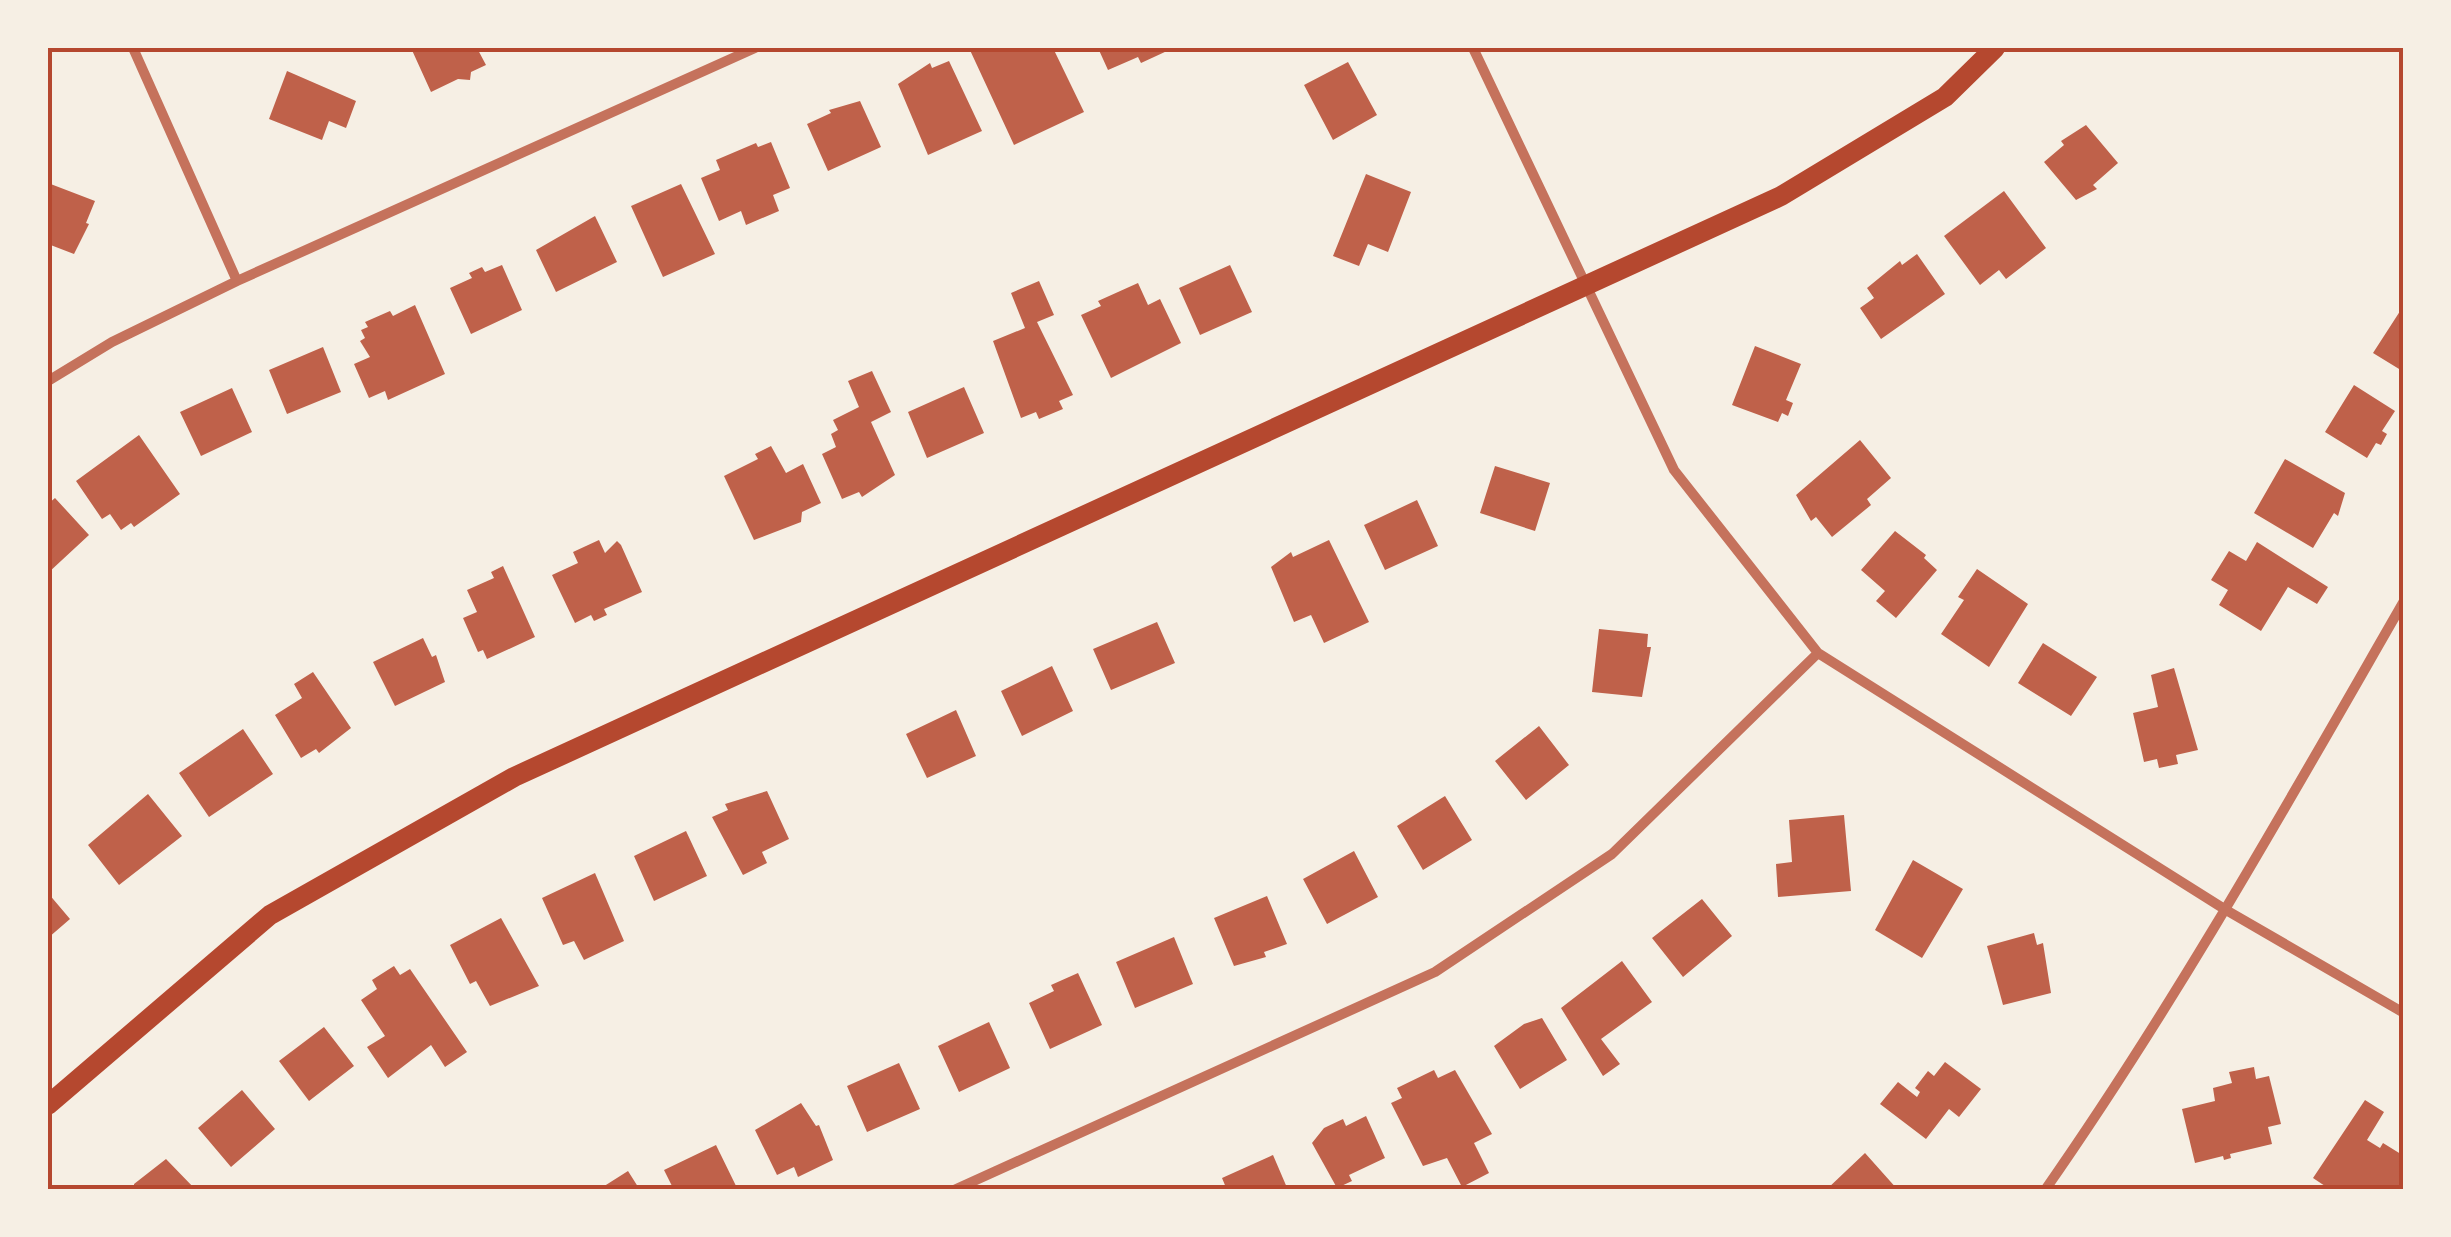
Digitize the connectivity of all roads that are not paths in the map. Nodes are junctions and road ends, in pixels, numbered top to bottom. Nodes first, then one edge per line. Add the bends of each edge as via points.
1 (133, 48) edge
2 (756, 48) edge
3 (1473, 48) edge
4 (1995, 48) edge
5 (238, 281) junction
6 (1586, 284) junction
7 (48, 381) edge
8 (2404, 602) edge
9 (1818, 653) junction
10 (2226, 910) junction
11 (2404, 1013) edge
12 (48, 1105) edge
13 (954, 1190) edge
14 (2045, 1190) edge

1 - 5 street
2 - 5 street
3 - 6 street
4 - 6 main road via 1945,97 1781,196
5 - 7 street
6 - 9 street via 1674,470
6 - 12 main road via 514,777 270,915
8 - 10 street
9 - 10 street
9 - 13 street via 1612,854 1435,972
10 - 11 street
10 - 14 street

